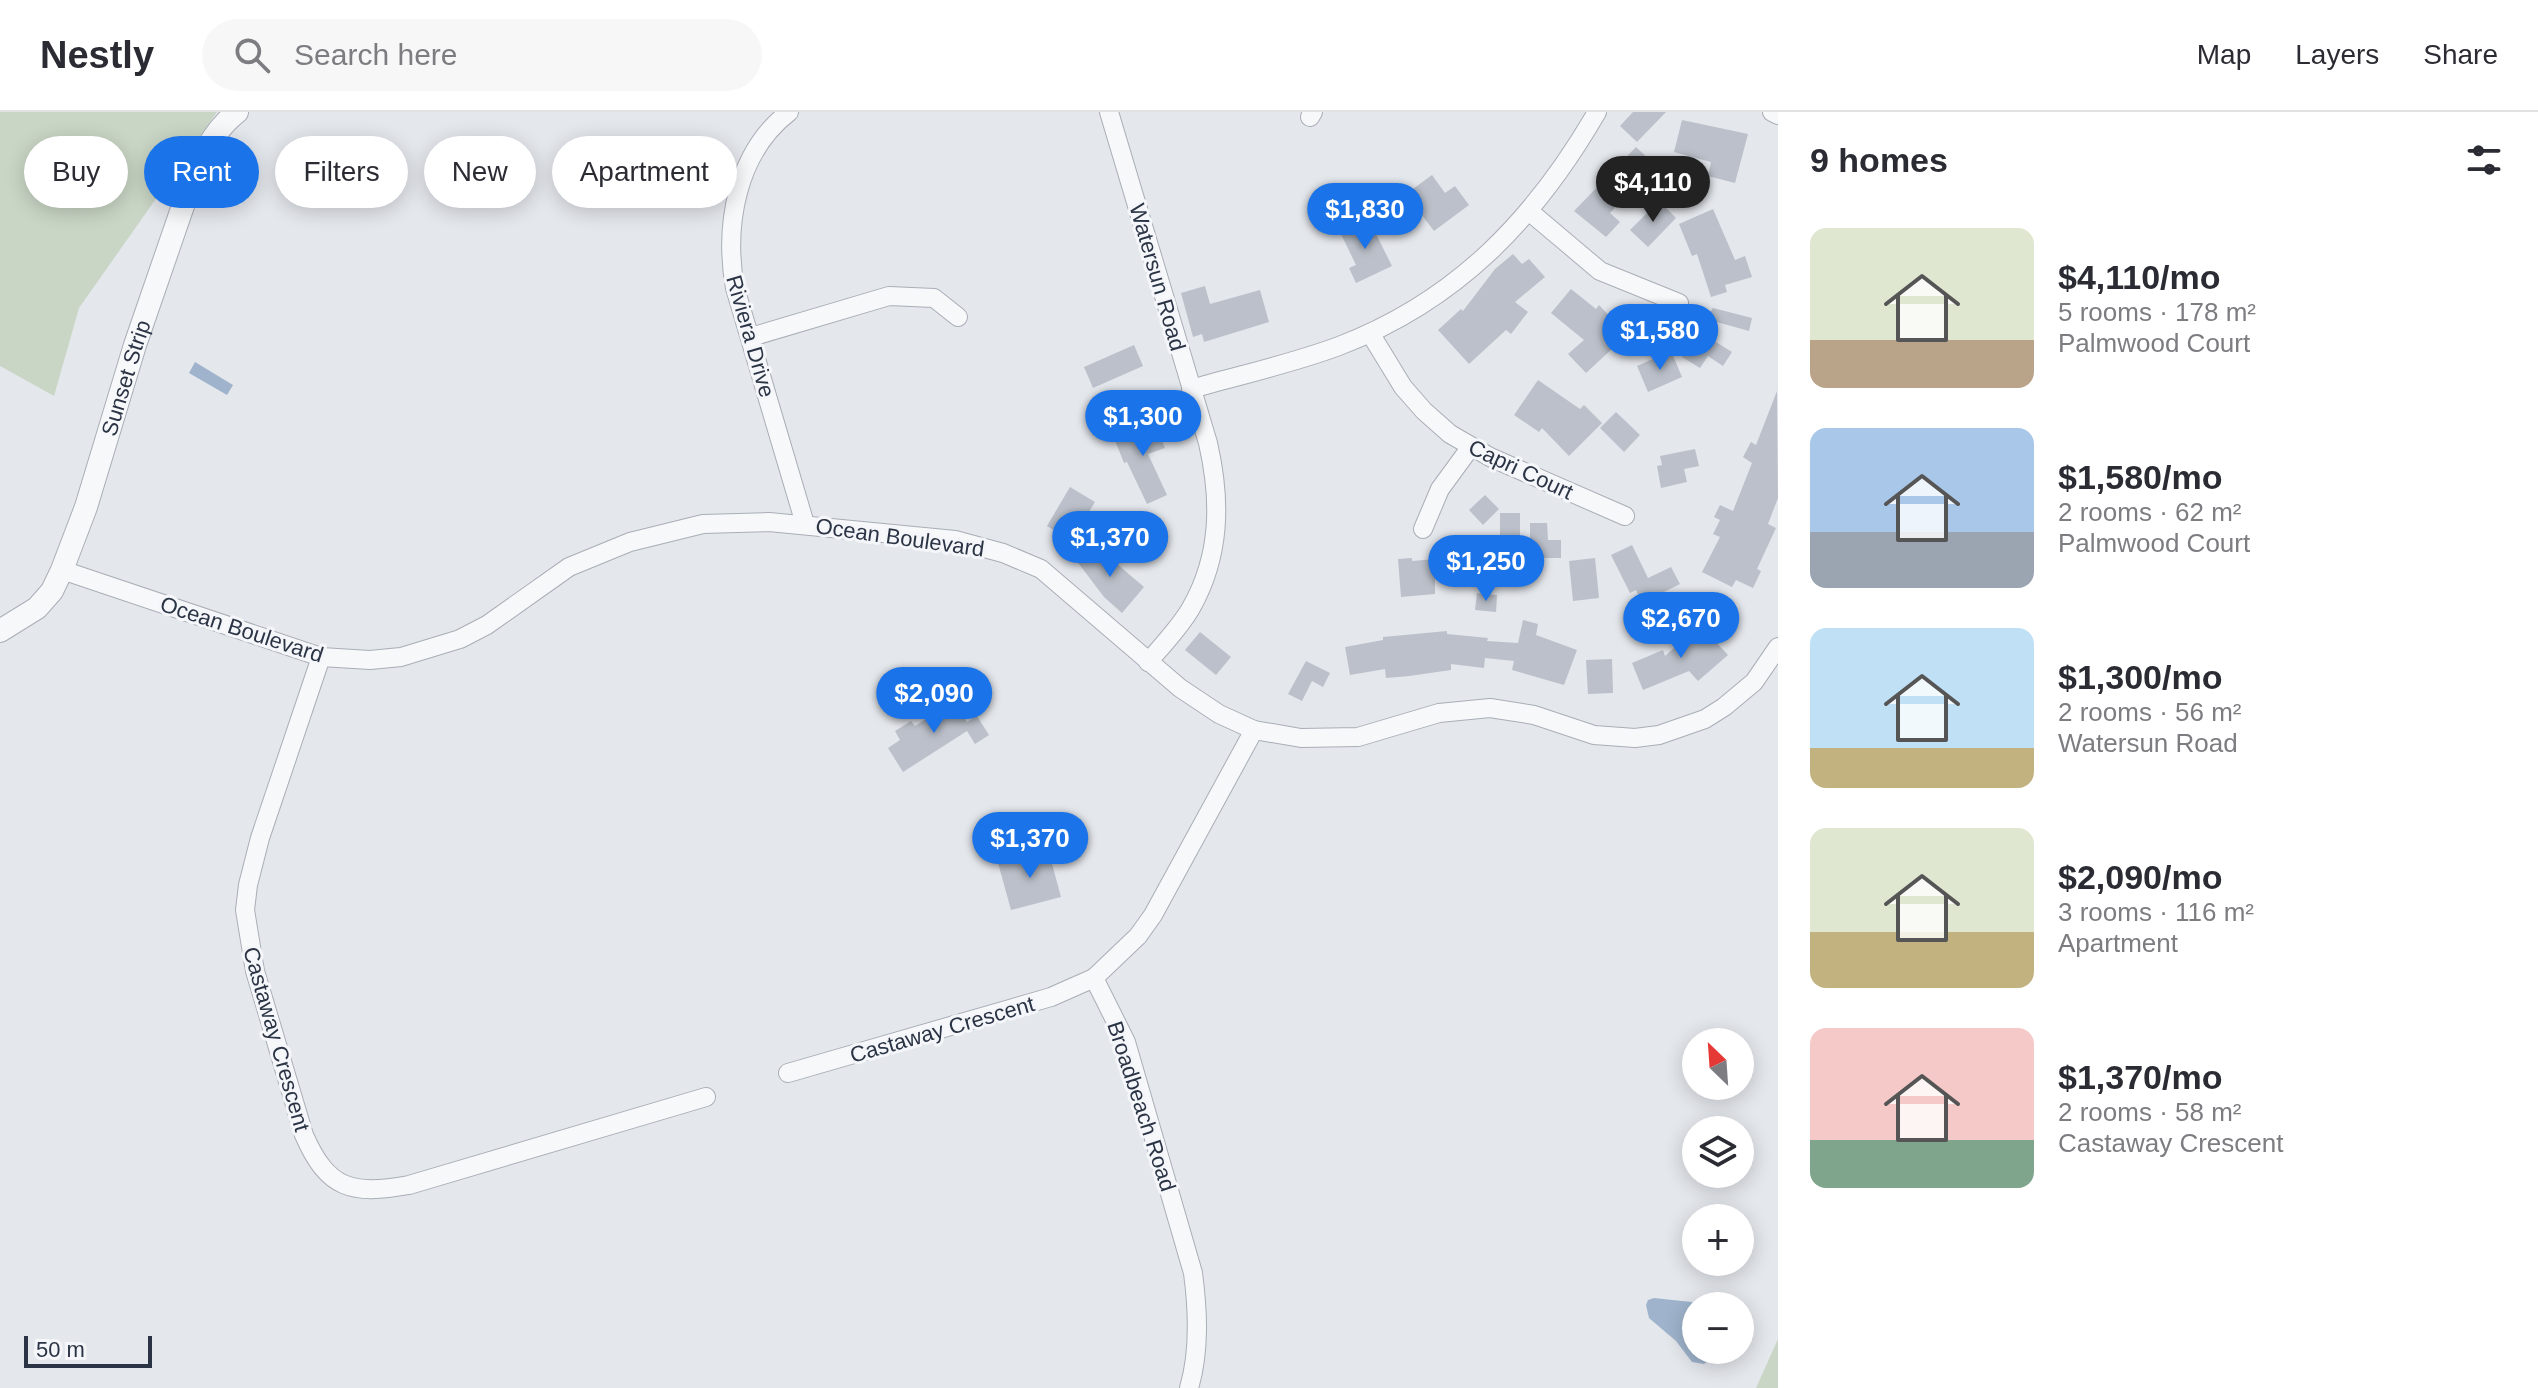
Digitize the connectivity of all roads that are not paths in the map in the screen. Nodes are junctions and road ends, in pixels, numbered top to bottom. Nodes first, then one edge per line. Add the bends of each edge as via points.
1 (237, 112) edge
2 (789, 112) edge
3 (1109, 112) edge
4 (1597, 112) edge
5 (1772, 112) edge
6 (1778, 115) edge
7 (1530, 212) junction
8 (1679, 303) dead end
9 (958, 317) dead end
10 (1370, 333) junction
11 (751, 337) junction
12 (1191, 389) junction
13 (1470, 448) junction
14 (1625, 516) dead end
15 (805, 524) junction
16 (1423, 529) dead end
17 (62, 570) junction
18 (0, 631) edge
19 (1778, 647) edge
20 (321, 657) junction
21 (1148, 662) junction
22 (1254, 730) junction
23 (1094, 978) junction
24 (788, 1073) dead end
25 (706, 1097) dead end
26 (1189, 1388) edge

1 - 17 street, Sunset Strip via 224,122 195,171
2 - 11 street, Riviera Drive via 758,147 734,208 731,267
3 - 12 street, Watersun Road
4 - 7 street
5 - 6 street
7 - 8 street via 1600,271
7 - 10 street via 1427,301
9 - 11 street via 934,298 889,296
10 - 12 street
10 - 13 street, Capri Court via 1413,399
11 - 15 street, Riviera Drive
12 - 21 street, Watersun Road via 1215,473 1214,546 1190,610
13 - 14 street, Capri Court
13 - 16 street via 1440,489
15 - 20 street, Ocean Boulevard via 737,521 670,531 569,567 460,639 401,657
15 - 21 street, Ocean Boulevard via 955,540 1025,561
17 - 18 street, Sunset Strip via 37,608
17 - 20 street, Ocean Boulevard
19 - 22 street, Ocean Boulevard via 1754,682 1724,707 1659,735 1594,735 1534,715 1490,708 1439,713 1358,737 1301,738
20 - 25 street, Castaway Crescent via 260,838 245,910 255,971 304,1135 329,1176 350,1188 375,1191 409,1185
21 - 22 street, Ocean Boulevard via 1198,701
22 - 23 street via 1153,915
23 - 24 street, Castaway Crescent via 1051,997
23 - 26 street, Broadbeach Road via 1126,1042 1193,1273 1198,1305

